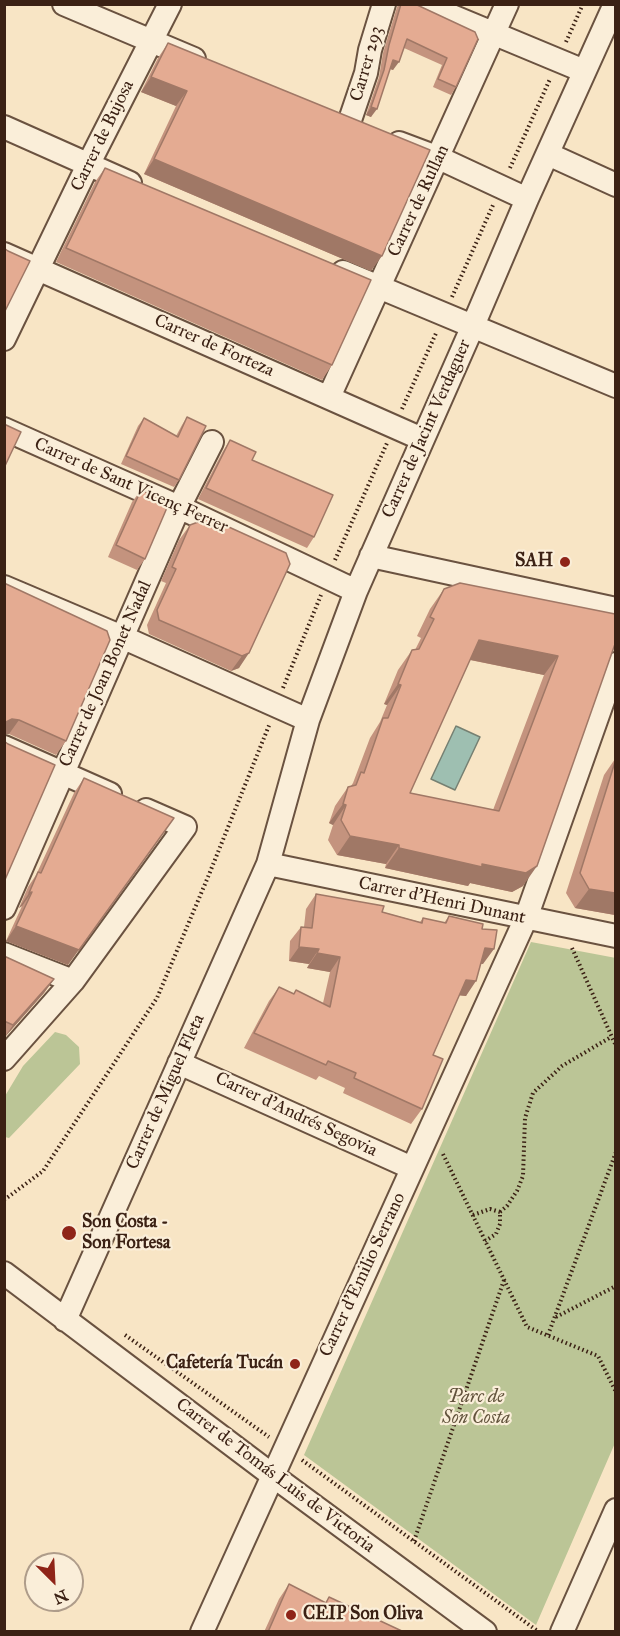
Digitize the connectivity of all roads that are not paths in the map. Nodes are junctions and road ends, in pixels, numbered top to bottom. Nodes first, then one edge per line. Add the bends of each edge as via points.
1 (64, 4) edge
2 (170, 4) edge
3 (384, 4) edge
4 (423, 4) edge
5 (507, 4) edge
6 (615, 4) edge
7 (495, 35) junction
8 (150, 41) junction
9 (598, 59) edge
10 (216, 69) edge
11 (327, 114) edge
12 (349, 123) junction
13 (4, 127) edge
14 (548, 154) junction
15 (439, 158) junction
16 (88, 165) junction
17 (615, 185) edge
18 (153, 192) edge
19 (527, 199) junction
20 (4, 254) edge
21 (325, 265) edge
22 (37, 268) junction
23 (379, 288) junction
24 (472, 328) junction
25 (4, 339) edge
26 (615, 386) edge
27 (329, 397) junction
28 (4, 429) edge
29 (422, 440) junction
30 (213, 441) dead end
31 (179, 507) junction
32 (370, 556) junction
33 (4, 587) edge
34 (356, 591) junction
35 (615, 609) edge
36 (122, 637) junction
37 (615, 664) edge
38 (308, 720) junction
39 (4, 747) edge
40 (63, 773) junction
41 (268, 864) junction
42 (4, 908) edge
43 (526, 918) junction
44 (615, 936) edge
45 (4, 954) edge
46 (73, 981) junction
47 (4, 1059) edge
48 (179, 1063) junction
49 (412, 1168) junction
50 (5, 1273) edge
51 (65, 1320) junction
52 (272, 1475) junction
53 (615, 1510) edge
54 (202, 1632) edge
55 (485, 1632) edge
56 (562, 1632) edge

1 - 8 street
2 - 8 street, Carrer de Bujosa
3 - 12 street, Carrer 293
4 - 7 street
5 - 7 street, Carrer de Rullan
6 - 9 street, Carrer de Jacint Verdaguer
7 - 9 street
7 - 15 street, Carrer de Rullan
8 - 10 street
8 - 16 street, Carrer de Bujosa
9 - 14 street, Carrer de Jacint Verdaguer
11 - 12 street
12 - 15 street
13 - 16 street
14 - 17 street
14 - 19 street, Carrer de Jacint Verdaguer
15 - 19 street
15 - 23 street, Carrer de Rullan
16 - 18 street
16 - 22 street, Carrer de Bujosa
19 - 24 street, Carrer de Jacint Verdaguer
20 - 22 street, Carrer de Forteza
21 - 23 street
22 - 25 street, Carrer de Bujosa
22 - 27 street, Carrer de Forteza
23 - 24 street
23 - 27 street, Carrer de Rullan
24 - 26 street
24 - 29 street, Carrer de Jacint Verdaguer
27 - 29 street, Carrer de Forteza
28 - 31 street, Carrer de Sant Vicenç Ferrer
29 - 32 street, Carrer de Jacint Verdaguer
30 - 31 street, Carrer de Joan Bonet Nadal
31 - 34 street, Carrer de Sant Vicenç Ferrer
31 - 36 street, Carrer de Joan Bonet Nadal
32 - 34 street, Carrer de Jacint Verdaguer
32 - 35 street
33 - 36 street
34 - 38 street, Carrer de Jacint Verdaguer
36 - 38 street
36 - 40 street, Carrer de Joan Bonet Nadal
37 - 43 street, Carrer d'Emilio Serrano
38 - 41 street, Carrer de Jacint Verdaguer
39 - 40 street
40 - 42 street, Carrer de Joan Bonet Nadal
40 - 46 street via 185,827
41 - 43 street, Carrer d'Henri Dunant
41 - 48 street, Carrer de Miguel Fleta
43 - 44 street, Carrer d'Henri Dunant
43 - 49 street, Carrer d'Emilio Serrano
45 - 46 street
46 - 47 street
48 - 49 street, Carrer d'Andrés Segovia
48 - 51 street, Carrer de Miguel Fleta
49 - 52 street, Carrer d'Emilio Serrano
50 - 51 street, Carrer de Tomás Luis de Victoria
51 - 52 street, Carrer de Tomás Luis de Victoria
52 - 54 street, Carrer d'Emilio Serrano
52 - 55 street, Carrer de Tomás Luis de Victoria
53 - 56 street

